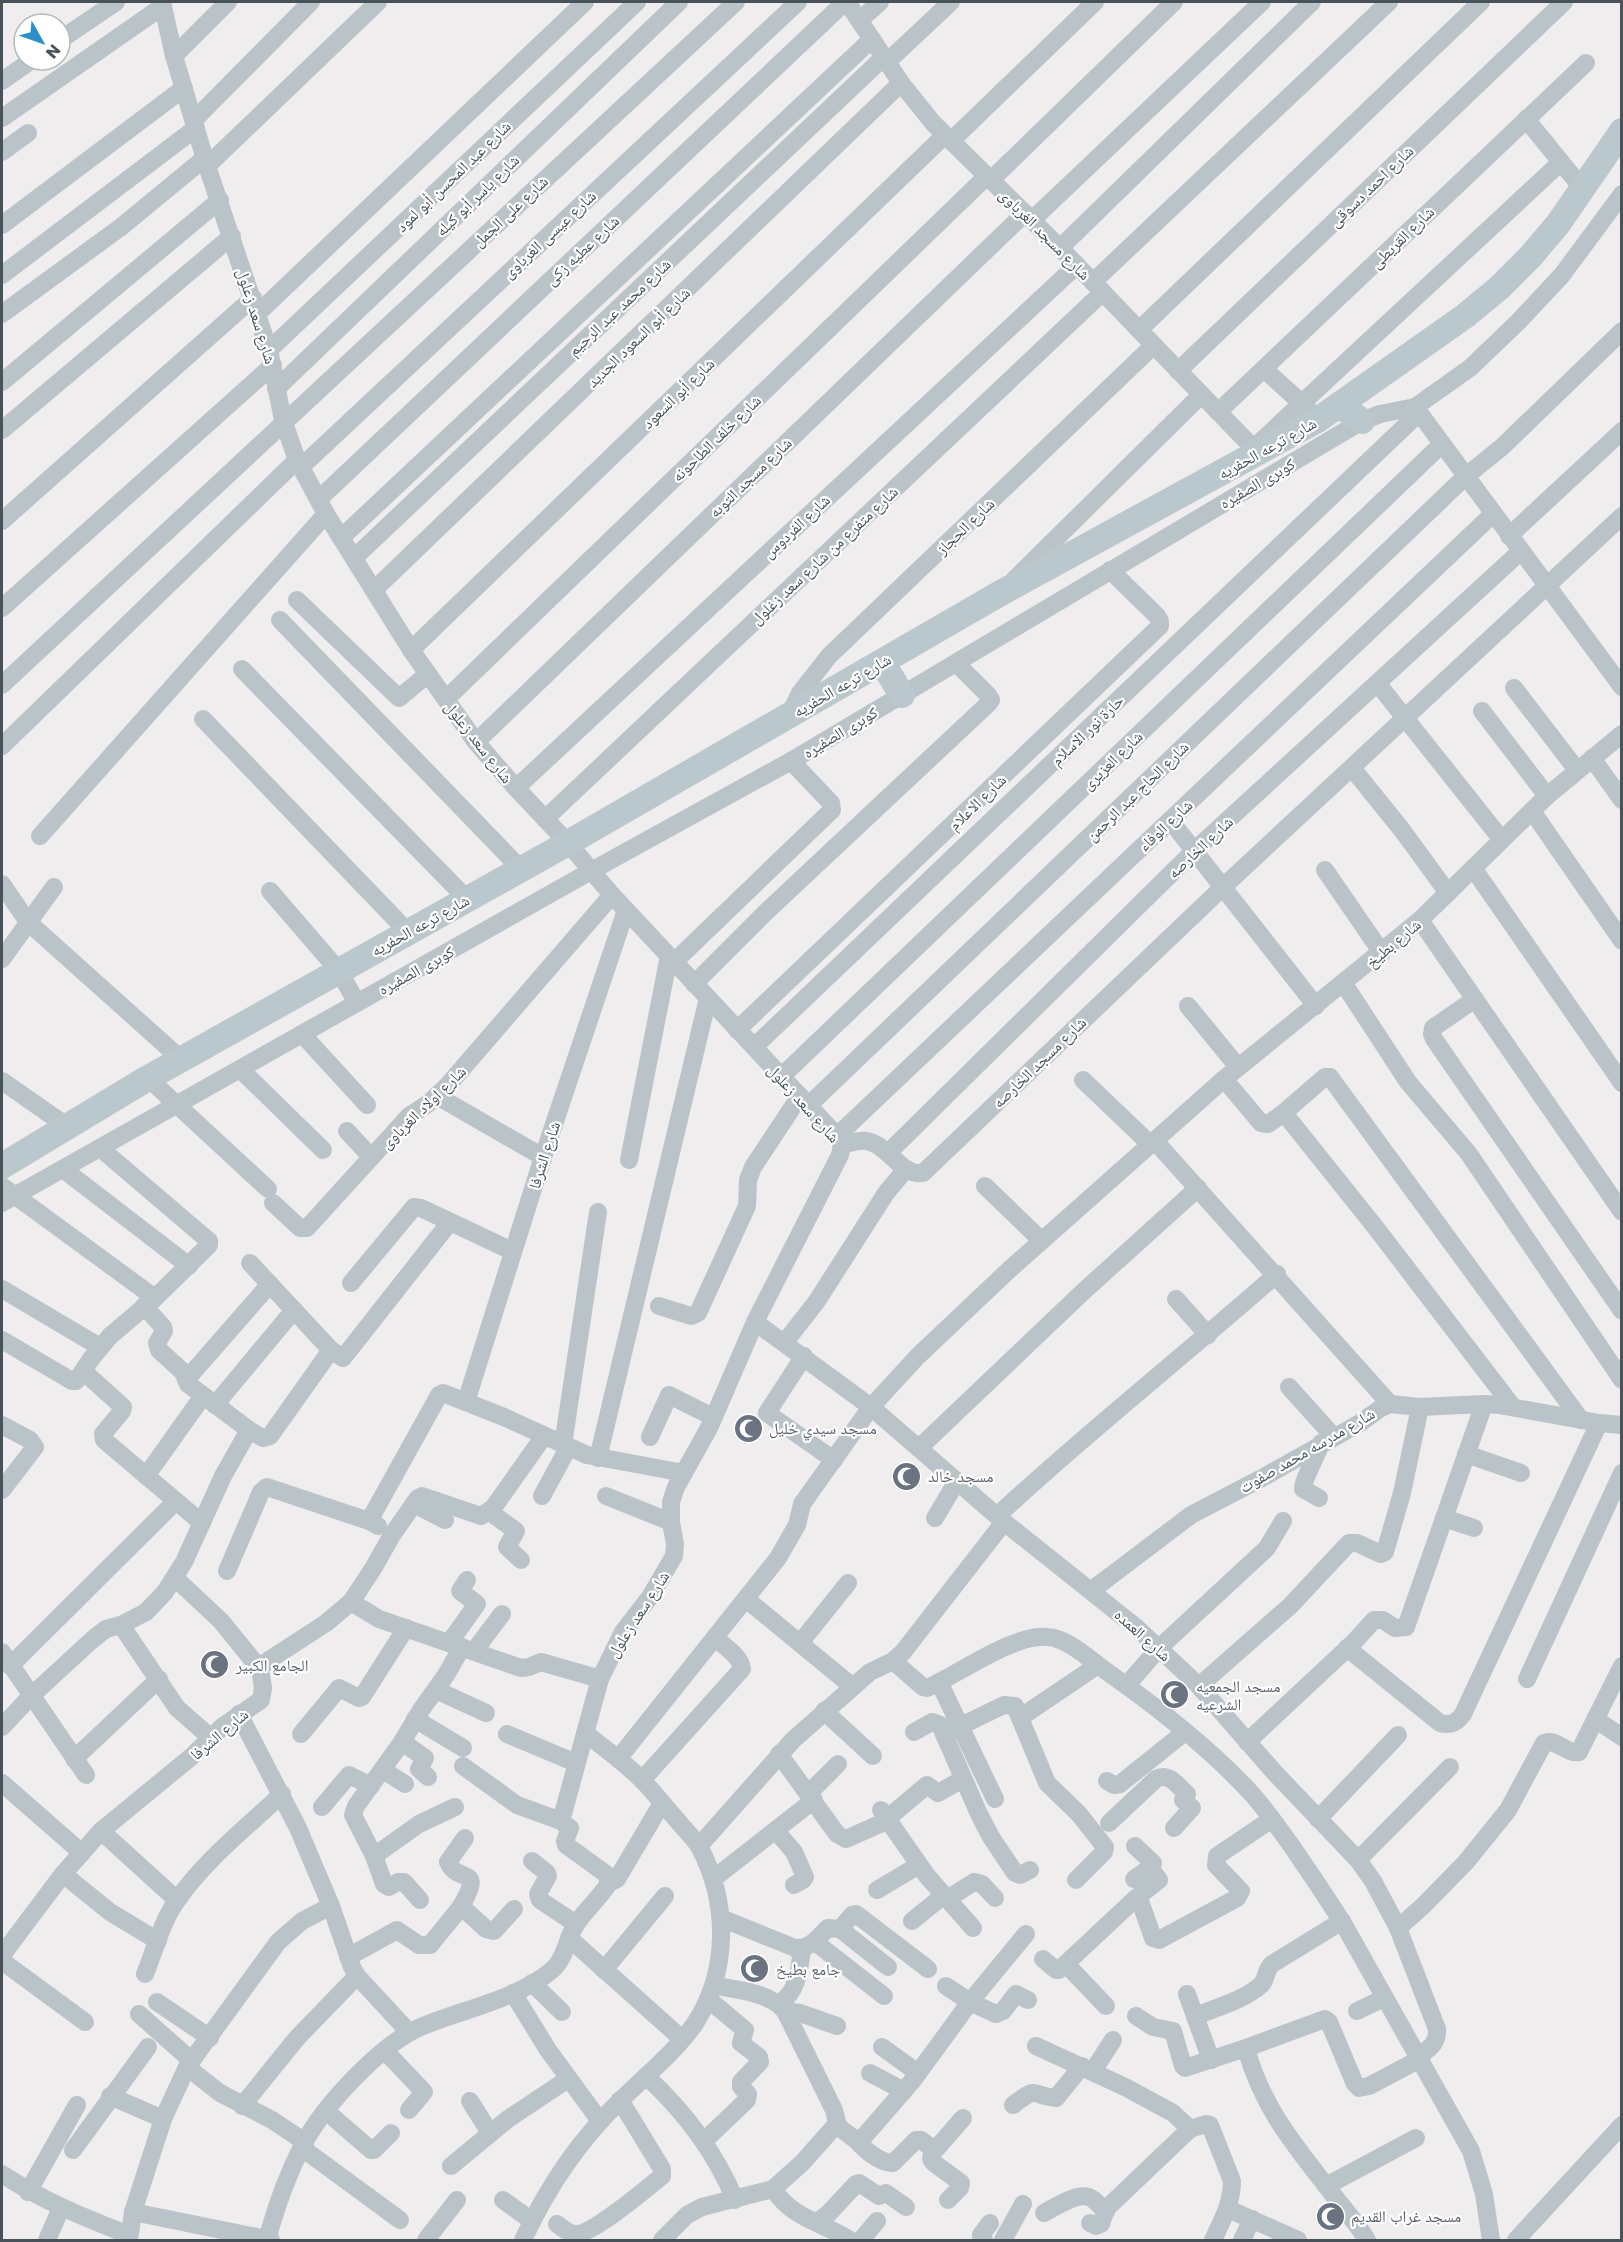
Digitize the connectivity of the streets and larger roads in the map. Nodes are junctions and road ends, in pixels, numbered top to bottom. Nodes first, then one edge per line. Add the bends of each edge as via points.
1 (116, 2) edge
2 (228, 2) edge
3 (311, 2) edge
4 (378, 2) edge
5 (585, 2) edge
6 (637, 2) edge
7 (679, 2) edge
8 (735, 2) edge
9 (798, 2) edge
10 (846, 2) edge
11 (880, 2) edge
12 (951, 2) edge
13 (1095, 2) edge
14 (1174, 2) edge
15 (1262, 2) edge
16 (1312, 2) edge
17 (1389, 2) edge
18 (1481, 2) edge
19 (1564, 2) edge
20 (163, 4) edge
21 (860, 20) junction
22 (72, 32) edge
23 (872, 39) junction
24 (174, 56) junction
25 (886, 59) junction
26 (1586, 63) dead end
27 (15, 72) edge
28 (2, 81) edge
29 (901, 83) junction
30 (184, 88) junction
31 (2, 118) edge
32 (1526, 119) junction
33 (195, 124) junction
34 (1622, 131) edge
35 (28, 133) dead end
36 (948, 138) junction
37 (2, 152) edge
38 (207, 162) junction
39 (1561, 162) junction
40 (989, 178) junction
41 (1582, 188) junction
42 (1622, 194) edge
43 (220, 201) junction
44 (1028, 217) junction
45 (2, 225) edge
46 (232, 236) junction
47 (1060, 248) junction
48 (1077, 265) junction
49 (2, 275) edge
50 (1098, 287) junction
51 (255, 305) junction
52 (2, 314) edge
53 (1139, 330) junction
54 (1622, 331) edge
55 (1154, 345) junction
56 (271, 358) junction
57 (1264, 369) junction
58 (1178, 371) junction
59 (2, 382) edge
60 (276, 389) junction
61 (1201, 395) junction
62 (1320, 409) junction
63 (1417, 410) junction
64 (1218, 412) junction
65 (284, 420) junction
66 (1362, 421) junction
67 (2, 430) edge
68 (1622, 431) edge
69 (1442, 444) junction
70 (1256, 451) junction
71 (299, 463) junction
72 (1466, 476) junction
73 (322, 506) junction
74 (1493, 514) junction
75 (1622, 516) edge
76 (2, 521) edge
77 (1509, 536) junction
78 (341, 538) junction
79 (1520, 552) junction
80 (354, 558) junction
81 (1110, 570) junction
82 (1545, 586) junction
83 (374, 590) junction
84 (999, 594) junction
85 (297, 600) dead end
86 (2, 608) edge
87 (280, 620) dead end
88 (411, 650) junction
89 (882, 662) junction
90 (956, 663) junction
91 (242, 669) dead end
92 (428, 674) junction
93 (1378, 684) junction
94 (2, 685) edge
95 (1622, 687) edge
96 (1514, 688) dead end
97 (902, 695) junction
98 (446, 699) junction
99 (1482, 711) dead end
100 (789, 716) junction
101 (203, 719) dead end
102 (1405, 719) junction
103 (1622, 734) edge
104 (476, 742) junction
105 (2, 746) edge
106 (1592, 758) junction
107 (791, 760) junction
108 (1352, 768) junction
109 (1577, 770) junction
110 (516, 788) junction
111 (1547, 796) junction
112 (1622, 800) edge
113 (1532, 811) junction
114 (545, 819) junction
115 (1170, 820) junction
116 (40, 836) dead end
117 (1502, 840) junction
118 (568, 843) junction
119 (1194, 851) junction
120 (1473, 868) junction
121 (521, 869) junction
122 (1324, 870) dead end
123 (591, 871) junction
124 (2, 884) edge
125 (54, 886) dead end
126 (1223, 887) junction
127 (270, 891) dead end
128 (1448, 893) junction
129 (612, 895) junction
130 (467, 899) junction
131 (626, 910) junction
132 (1420, 920) junction
133 (28, 922) junction
134 (407, 932) junction
135 (1622, 941) edge
136 (1382, 953) junction
137 (2, 959) edge
138 (671, 959) junction
139 (339, 971) junction
140 (694, 984) junction
141 (1344, 984) junction
142 (708, 998) junction
143 (1475, 999) junction
144 (357, 1003) junction
145 (1188, 1006) dead end
146 (1316, 1006) junction
147 (737, 1030) junction
148 (302, 1034) junction
149 (754, 1047) junction
150 (182, 1060) junction
151 (240, 1069) junction
152 (1231, 1073) junction
153 (782, 1076) junction
154 (148, 1078) junction
155 (1083, 1080) dead end
156 (2, 1081) edge
157 (1622, 1083) edge
158 (437, 1096) junction
159 (804, 1101) junction
160 (176, 1105) junction
161 (367, 1105) dead end
162 (1281, 1115) junction
163 (68, 1127) junction
164 (347, 1131) dead end
165 (839, 1140) junction
166 (1153, 1142) junction
167 (100, 1148) junction
168 (323, 1150) dead end
169 (888, 1153) junction
170 (371, 1157) junction
171 (543, 1157) junction
172 (629, 1160) dead end
173 (2, 1166) edge
174 (906, 1168) junction
175 (63, 1169) junction
176 (985, 1186) dead end
177 (1198, 1188) junction
178 (6, 1195) edge
179 (598, 1212) dead end
180 (1622, 1212) edge
181 (450, 1222) junction
182 (1042, 1241) junction
183 (512, 1251) junction
184 (250, 1263) dead end
185 (189, 1266) junction
186 (1277, 1274) junction
187 (351, 1283) dead end
188 (270, 1284) junction
189 (2, 1288) edge
190 (1176, 1299) dead end
191 (149, 1302) junction
192 (659, 1306) dead end
193 (294, 1310) junction
194 (1622, 1311) edge
195 (755, 1322) junction
196 (1208, 1335) junction
197 (2, 1340) edge
198 (785, 1342) junction
199 (100, 1347) junction
200 (332, 1350) junction
201 (804, 1356) junction
202 (83, 1371) junction
203 (186, 1380) junction
204 (1622, 1380) edge
205 (1289, 1387) dead end
206 (209, 1401) junction
207 (466, 1402) junction
208 (1390, 1404) junction
209 (1484, 1404) junction
210 (872, 1407) junction
211 (1420, 1407) junction
212 (1513, 1407) junction
213 (713, 1417) junction
214 (1590, 1422) junction
215 (2, 1425) edge
216 (1622, 1425) edge
217 (256, 1434) junction
218 (544, 1436) junction
219 (650, 1437) dead end
220 (1327, 1440) junction
221 (565, 1446) junction
222 (919, 1448) junction
223 (1466, 1454) junction
224 (598, 1458) junction
225 (834, 1460) junction
226 (8, 1471) edge
227 (684, 1473) junction
228 (1521, 1473) dead end
229 (1622, 1473) edge
230 (147, 1476) junction
231 (957, 1481) junction
232 (2, 1490) edge
233 (542, 1496) dead end
234 (606, 1496) dead end
235 (1319, 1498) dead end
236 (176, 1501) junction
237 (414, 1504) junction
238 (490, 1512) junction
239 (935, 1518) dead end
240 (1444, 1518) junction
241 (1000, 1519) junction
242 (445, 1520) dead end
243 (369, 1521) junction
244 (1283, 1521) dead end
245 (671, 1522) junction
246 (202, 1523) junction
247 (1474, 1528) dead end
248 (392, 1535) junction
249 (521, 1560) dead end
250 (227, 1571) dead end
251 (175, 1578) junction
252 (467, 1580) dead end
253 (848, 1584) dead end
254 (1092, 1590) junction
255 (746, 1599) junction
256 (351, 1602) junction
257 (502, 1614) dead end
258 (121, 1625) junction
259 (406, 1628) junction
260 (715, 1638) junction
261 (800, 1643) junction
262 (462, 1647) junction
263 (1160, 1648) junction
264 (1347, 1648) junction
265 (6, 1659) edge
266 (893, 1661) junction
267 (1098, 1665) junction
268 (1622, 1666) edge
269 (260, 1669) junction
270 (159, 1679) junction
271 (600, 1679) junction
272 (1527, 1679) dead end
273 (939, 1682) junction
274 (1126, 1685) junction
275 (1199, 1686) junction
276 (853, 1687) junction
277 (436, 1690) junction
278 (30, 1697) junction
279 (824, 1711) junction
280 (486, 1713) dead end
281 (239, 1714) junction
282 (1021, 1717) junction
283 (415, 1719) junction
284 (1595, 1719) junction
285 (2, 1727) edge
286 (952, 1731) junction
287 (914, 1732) dead end
288 (1185, 1732) junction
289 (585, 1733) junction
290 (301, 1734) dead end
291 (507, 1734) dead end
292 (1398, 1736) dead end
293 (1622, 1737) edge
294 (211, 1738) junction
295 (402, 1742) junction
296 (1247, 1742) junction
297 (779, 1754) junction
298 (873, 1756) dead end
299 (74, 1759) junction
300 (618, 1759) junction
301 (576, 1763) junction
302 (838, 1764) dead end
303 (1450, 1767) dead end
304 (383, 1770) junction
305 (1150, 1772) junction
306 (1275, 1773) junction
307 (86, 1775) dead end
308 (428, 1777) dead end
309 (963, 1779) junction
310 (642, 1780) junction
311 (1107, 1781) dead end
312 (2, 1783) edge
313 (405, 1784) dead end
314 (371, 1786) junction
315 (1251, 1793) junction
316 (282, 1794) junction
317 (811, 1796) junction
318 (995, 1799) dead end
319 (662, 1803) junction
320 (322, 1807) dead end
321 (455, 1807) dead end
322 (884, 1814) junction
323 (1272, 1818) junction
324 (1318, 1819) junction
325 (561, 1821) junction
326 (1108, 1822) dead end
327 (1174, 1828) dead end
328 (101, 1831) junction
329 (776, 1831) junction
330 (465, 1838) dead end
331 (699, 1846) junction
332 (1135, 1846) dead end
333 (82, 1852) junction
334 (374, 1856) junction
335 (1358, 1860) junction
336 (532, 1861) dead end
337 (919, 1865) junction
338 (1151, 1867) junction
339 (1030, 1870) dead end
340 (63, 1874) junction
341 (713, 1879) junction
342 (1076, 1880) dead end
343 (1134, 1880) dead end
344 (609, 1883) junction
345 (794, 1885) dead end
346 (876, 1890) dead end
347 (664, 1896) dead end
348 (945, 1897) junction
349 (995, 1898) dead end
350 (177, 1899) junction
351 (1135, 1899) junction
352 (420, 1900) dead end
353 (331, 1906) junction
354 (459, 1908) junction
355 (514, 1909) dead end
356 (721, 1918) junction
357 (912, 1921) dead end
358 (1342, 1921) junction
359 (973, 1928) dead end
360 (1398, 1928) junction
361 (840, 1929) junction
362 (573, 1931) junction
363 (1026, 1934) dead end
364 (158, 1941) junction
365 (5, 1944) edge
366 (808, 1945) junction
367 (348, 1957) junction
368 (1043, 1959) dead end
369 (2, 1961) edge
370 (1066, 1964) junction
371 (888, 1967) dead end
372 (928, 1969) dead end
373 (604, 1970) junction
374 (145, 1974) dead end
375 (357, 1976) junction
376 (532, 1983) junction
377 (946, 1986) dead end
378 (711, 1992) junction
379 (513, 1993) junction
380 (1187, 1994) dead end
381 (884, 1996) dead end
382 (1384, 1998) junction
383 (1028, 2000) dead end
384 (157, 2002) dead end
385 (970, 2002) junction
386 (1106, 2006) dead end
387 (782, 2008) junction
388 (1357, 2010) dead end
389 (562, 2012) dead end
390 (139, 2014) dead end
391 (1136, 2016) dead end
392 (1195, 2016) junction
393 (85, 2022) dead end
394 (837, 2026) dead end
395 (409, 2032) junction
396 (210, 2038) junction
397 (682, 2039) junction
398 (1113, 2040) dead end
399 (1036, 2046) dead end
400 (148, 2047) dead end
401 (882, 2047) dead end
402 (1246, 2048) junction
403 (385, 2050) junction
404 (1419, 2058) junction
405 (1211, 2060) junction
406 (189, 2064) junction
407 (1088, 2069) junction
408 (870, 2073) dead end
409 (918, 2073) junction
410 (646, 2076) junction
411 (568, 2079) junction
412 (904, 2091) junction
413 (110, 2096) junction
414 (620, 2100) junction
415 (470, 2101) dead end
416 (77, 2104) dead end
417 (1013, 2105) dead end
418 (242, 2106) junction
419 (410, 2110) dead end
420 (326, 2111) junction
421 (963, 2118) dead end
422 (163, 2119) junction
423 (600, 2121) junction
424 (1622, 2125) edge
425 (838, 2126) junction
426 (1190, 2129) junction
427 (391, 2133) dead end
428 (490, 2133) junction
429 (1416, 2138) dead end
430 (856, 2140) junction
431 (704, 2141) junction
432 (303, 2145) junction
433 (933, 2149) junction
434 (73, 2150) dead end
435 (451, 2166) dead end
436 (2, 2174) edge
437 (1326, 2186) junction
438 (773, 2189) junction
439 (28, 2192) junction
440 (456, 2200) dead end
441 (503, 2200) dead end
442 (735, 2200) junction
443 (948, 2200) dead end
444 (1023, 2204) dead end
445 (906, 2207) dead end
446 (61, 2208) junction
447 (1228, 2209) junction
448 (133, 2212) junction
449 (1106, 2212) junction
450 (1044, 2213) dead end
451 (1252, 2219) junction
452 (400, 2220) dead end
453 (532, 2221) junction
454 (817, 2222) junction
455 (878, 2222) dead end
456 (990, 2223) dead end
457 (1090, 2223) dead end
458 (557, 2224) dead end
459 (129, 2238) edge
460 (268, 2240) edge
461 (47, 2241) edge
462 (426, 2241) edge
463 (523, 2241) edge
464 (662, 2241) edge
465 (850, 2241) edge
466 (861, 2241) edge
467 (984, 2241) edge
468 (1003, 2241) edge
469 (1213, 2241) edge
470 (1242, 2241) edge
471 (1298, 2241) edge
472 (1367, 2241) edge
473 (1491, 2241) edge
474 (1516, 2241) edge

1 - 22 street
2 - 24 street
3 - 33 street
4 - 38 street
5 - 51 street
6 - 56 street, شارع عبد المحسن أبو لمود
7 - 60 street, شارع ياسر أبو كيله
8 - 65 street, شارع على الجمل
9 - 71 street, شارع عيسى الغرباوى
10 - 21 street, شارع مسجد الغرباوى
10 - 73 street, شارع عطيه زكى
11 - 21 street
12 - 25 street, شارع محمد عبد الرحيم
13 - 36 street, شارع أبو السعود
14 - 40 street, شارع خلف الطاحونه
15 - 44 street, شارع مسجد التوبه
16 - 47 street
17 - 50 street, شارع متفرع من شارع سعد زغلول
18 - 53 street
19 - 58 street, شارع احمد دسوقى
20 - 24 street, شارع سعد زعلول
20 - 31 street
21 - 23 street, شارع مسجد الغرباوى
23 - 25 street, شارع مسجد الغرباوى
23 - 78 street
24 - 30 street, شارع سعد زعلول
25 - 29 street, شارع مسجد الغرباوى
25 - 80 street, شارع محمد عبد الرحيم
26 - 32 street, شارع القريطى
27 - 28 street
29 - 36 street, شارع مسجد الغرباوى
29 - 83 street, شارع أبو السعود الجديد
30 - 33 street, شارع سعد زعلول
30 - 45 street
32 - 39 street
32 - 57 street, شارع القريطى
33 - 38 street, شارع سعد زعلول
33 - 49 street
34 - 41 street, شارع ترعه الحفريه
35 - 37 street
36 - 40 street, شارع مسجد الغرباوى
36 - 88 street, شارع أبو السعود
38 - 43 street, شارع سعد زعلول
38 - 52 street
39 - 41 street
39 - 62 street
40 - 44 street, شارع مسجد الغرباوى
40 - 98 street, شارع خلف الطاحونه
41 - 62 street, شارع ترعه الحفريه via 1530,257 1466,316
42 - 63 street, كوبرى الصفيره via 1562,275 1518,322 1470,368
43 - 46 street, شارع سعد زعلول
43 - 59 street
44 - 47 street, شارع مسجد الغرباوى
44 - 104 street, شارع مسجد التوبه
46 - 51 street, شارع سعد زعلول
46 - 67 street
47 - 48 street, شارع مسجد الغرباوى
48 - 50 street, شارع مسجد الغرباوى
48 - 110 street, شارع الفردوس
50 - 53 street, شارع مسجد الغرباوى
50 - 114 street, شارع متفرع من شارع سعد زغلول
51 - 56 street, شارع سعد زعلول
51 - 76 street
53 - 55 street, شارع مسجد الغرباوى
54 - 72 street, شارع الحاج عبد الرحمن via 1502,447
55 - 58 street, شارع مسجد الغرباوى
55 - 100 street, شارع الحجاز via 829,656 800,693
56 - 60 street, شارع سعد زعلول
56 - 86 street, شارع عبد المحسن أبو لمود
57 - 62 street
57 - 64 street, شارع القريطى
58 - 61 street, شارع مسجد الغرباوى
60 - 65 street, شارع سعد زعلول
61 - 64 street, شارع مسجد الغرباوى
61 - 84 street
62 - 66 street
62 - 70 street, شارع ترعه الحفريه
63 - 66 street, كوبرى الصفيره via 1380,414
63 - 69 street
63 - 149 street, حارة نور الاسلام
64 - 70 street, شارع مسجد الغرباوى
65 - 71 street, شارع سعد زعلول
65 - 94 street, شارع على الجمل
66 - 81 street, كوبرى الصفيره
68 - 77 street
69 - 72 street
69 - 153 street, شارع العزيرى
70 - 84 street, شارع ترعه الحفريه
71 - 73 street, شارع سعد زعلول
71 - 105 street, شارع عيسى الغرباوى
72 - 74 street
72 - 159 street, شارع الحاج عبد الرحمن
73 - 78 street, شارع سعد زعلول
73 - 116 street, شارع عطيه زكى
74 - 77 street
74 - 115 street, شارع الوفاء
75 - 82 street
77 - 79 street
78 - 80 street, شارع سعد زعلول
79 - 82 street
79 - 93 street, شارع الخارصه
80 - 83 street, شارع سعد زعلول
81 - 90 street, كوبرى الصفيره
81 - 147 street, شارع الاعلام via 1157,616 1160,626
82 - 95 street
82 - 102 street
83 - 88 street, شارع سعد زعلول
84 - 89 street, شارع ترعه الحفريه
85 - 92 street via 398,697
87 - 121 street
88 - 92 street, شارع سعد زعلول
89 - 97 street
89 - 100 street, شارع ترعه الحفريه
90 - 97 street, كوبرى الصفيره
90 - 140 street via 988,695 988,704
91 - 130 street
92 - 98 street, شارع سعد زعلول
93 - 102 street
93 - 119 street, شارع الخارصه
96 - 109 street
97 - 107 street, كوبرى الصفيره
98 - 104 street, شارع سعد زعلول
99 - 111 street
100 - 118 street, شارع ترعه الحفريه
101 - 134 street
102 - 108 street
102 - 117 street
103 - 106 street, شارع بطيخ
104 - 110 street, شارع سعد زعلول
106 - 109 street, شارع بطيخ
106 - 112 street
107 - 123 street, كوبرى الصفيره
107 - 138 street via 831,802 832,810
108 - 126 street
108 - 128 street
109 - 111 street, شارع بطيخ
110 - 114 street, شارع سعد زعلول
111 - 113 street, شارع بطيخ
113 - 117 street, شارع بطيخ
113 - 135 street
114 - 118 street, شارع سعد زعلول
115 - 119 street
115 - 165 street, شارع الوفاء
117 - 120 street, شارع بطيخ
118 - 121 street, شارع ترعه الحفريه
118 - 123 street, شارع سعد زعلول
119 - 126 street
119 - 169 street, شارع الخارصه
120 - 128 street, شارع بطيخ
120 - 157 street
121 - 130 street, شارع ترعه الحفريه
122 - 136 street
123 - 129 street, شارع سعد زعلول
123 - 144 street, كوبرى الصفيره
124 - 133 street
125 - 133 street
126 - 146 street
126 - 174 street, شارع مسجد الخارصه via 922,1173
127 - 139 street
128 - 132 street, شارع بطيخ
129 - 131 street, شارع سعد زعلول
129 - 158 street, شارع اولاد الغرباوى
130 - 134 street, شارع ترعه الحفريه
131 - 138 street, شارع سعد زعلول
131 - 171 street, شارع الشرفا
132 - 136 street, شارع بطيخ
132 - 143 street
133 - 137 street
133 - 150 street
134 - 139 street, شارع ترعه الحفريه
136 - 141 street, شارع بطيخ
138 - 140 street, شارع سعد زعلول
138 - 172 street
139 - 144 street
139 - 150 street, شارع ترعه الحفريه
140 - 142 street, شارع سعد زعلول
141 - 146 street, شارع بطيخ
141 - 204 street via 1408,1082 1469,1154
142 - 147 street, شارع سعد زعلول
142 - 224 street
143 - 180 street
143 - 194 street via 1433,1028 1434,1039
144 - 148 street, كوبرى الصفيره
145 - 152 street
146 - 152 street, شارع بطيخ
147 - 149 street, شارع سعد زعلول
148 - 151 street, كوبرى الصفيره
148 - 161 street
149 - 153 street, شارع سعد زعلول
150 - 154 street, شارع ترعه الحفريه
151 - 160 street, كوبرى الصفيره
151 - 168 street
152 - 162 street via 1261,1124
152 - 166 street, شارع بطيخ
153 - 159 street, شارع سعد زعلول
154 - 160 street
154 - 163 street, شارع ترعه الحفريه
155 - 166 street
156 - 163 street
158 - 170 street, شارع اولاد الغرباوى via 409,1116
158 - 171 street
159 - 165 street, شارع سعد زعلول
159 - 192 street, شارع الحاج عبد الرحمن via 753,1167 747,1206 698,1313 691,1317
160 - 167 street, كوبرى الصفيره
160 - 170 street, شارع اولاد الغرباوى via 300,1228 307,1228
162 - 212 street via 1288,1118 1376,1228
162 - 214 street via 1325,1077 1330,1077
163 - 173 street, شارع ترعه الحفريه
164 - 170 street
165 - 169 street via 867,1141
165 - 195 street, شارع سعد زعلول via 840,1155
166 - 177 street
166 - 182 street, شارع بطيخ
167 - 175 street, كوبرى الصفيره
167 - 185 street via 209,1241
169 - 174 street
171 - 183 street, شارع الشرفا
174 - 198 street
175 - 178 street, كوبرى الصفيره
175 - 185 street
176 - 182 street
177 - 186 street
177 - 222 street
178 - 191 street
179 - 221 street
181 - 183 street
181 - 187 street via 414,1207
181 - 200 street via 344,1357 341,1359
182 - 210 street, شارع بطيخ via 917,1357
183 - 207 street, شارع الشرفا
184 - 188 street
185 - 191 street
186 - 196 street
186 - 208 street
188 - 193 street
188 - 203 street
189 - 199 street
190 - 196 street
191 - 199 street
191 - 203 street via 164,1331 157,1343 159,1350 183,1372
193 - 200 street
193 - 206 street
195 - 198 street, شارع العمده
195 - 213 street, شارع سعد زعلول
196 - 241 street via 1066,1453
197 - 202 street via 74,1382
198 - 201 street, شارع العمده
199 - 202 street
200 - 217 street via 270,1436
201 - 210 street, شارع العمده
201 - 225 street via 769,1408 769,1415
202 - 230 street via 123,1407 102,1437
203 - 206 street
205 - 220 street
206 - 217 street
206 - 230 street
207 - 218 street
207 - 243 street via 446,1393 439,1395
208 - 211 street, شارع مدرسه محمد صفوت
208 - 220 street, شارع مدرسه محمد صفوت
209 - 211 street, شارع مدرسه محمد صفوت
209 - 212 street, شارع مدرسه محمد صفوت
209 - 223 street
210 - 222 street, شارع العمده
210 - 225 street, شارع بطيخ
211 - 275 street via 1385,1552 1349,1544 1290,1606
212 - 214 street, شارع مدرسه محمد صفوت
213 - 219 street via 668,1396
213 - 227 street, شارع سعد زعلول
214 - 216 street, شارع مدرسه محمد صفوت
214 - 264 street via 1458,1721 1440,1723
215 - 226 street via 33,1442 34,1450
217 - 246 street via 223,1476
218 - 221 street
218 - 238 street
220 - 235 street via 1302,1484 1306,1492
220 - 254 street, شارع مدرسه محمد صفوت via 1191,1515
221 - 224 street
221 - 233 street
222 - 231 street, شارع العمده
223 - 228 street
223 - 240 street
224 - 227 street
225 - 255 street, شارع بطيخ via 802,1504 797,1525 783,1550
226 - 232 street
227 - 245 street, شارع سعد زعلول via 671,1502
229 - 272 street
230 - 236 street
231 - 239 street
231 - 241 street, شارع العمده
234 - 245 street
236 - 246 street
236 - 265 street
237 - 238 street via 422,1496 481,1516
237 - 242 street
237 - 248 street
238 - 249 street via 516,1531 507,1547
240 - 247 street
240 - 264 street via 1406,1627 1395,1629 1383,1620 1374,1620
241 - 254 street, شارع العمده
241 - 266 street via 913,1641
243 - 248 street
243 - 250 street via 267,1487 261,1492
244 - 263 street via 1267,1548
245 - 271 street, شارع سعد زعلول via 674,1556 623,1632
246 - 251 street
248 - 256 street
251 - 258 street via 151,1607
251 - 269 street via 221,1621
252 - 262 street via 460,1591 477,1604
253 - 261 street
254 - 263 street, شارع العمده
255 - 260 street, شارع بطيخ
255 - 261 street
256 - 259 street via 379,1619
256 - 269 street
257 - 262 street
258 - 270 street
258 - 278 street via 100,1633
259 - 262 street
259 - 290 street via 362,1697 339,1688
260 - 300 street, شارع بطيخ
260 - 310 street via 738,1659 742,1669
261 - 276 street
262 - 271 street via 521,1668 541,1662
262 - 277 street
263 - 274 street
263 - 275 street, شارع العمده
264 - 296 street
265 - 278 street
266 - 273 street via 925,1688
266 - 276 street via 870,1672
267 - 273 street via 1062,1641 1036,1636 991,1654
267 - 274 street
267 - 282 street
268 - 284 street
269 - 281 street, شارع الشرفا via 261,1700
270 - 294 street via 177,1708
270 - 299 street
271 - 289 street, شارع سعد زعلول
273 - 286 street
274 - 288 street
275 - 296 street, شارع العمده
276 - 279 street
277 - 280 street
277 - 283 street
278 - 285 street
278 - 299 street
279 - 297 street
279 - 298 street
281 - 294 street, شارع الشرفا
281 - 316 street
282 - 286 street via 1010,1704
282 - 342 street via 1047,1783 1105,1847
283 - 295 street
283 - 325 street via 517,1805
284 - 293 street
284 - 360 street via 1578,1754 1549,1741 1544,1743 1508,1810 1445,1884
286 - 287 street via 932,1722
286 - 309 street
286 - 318 street
288 - 305 street
288 - 315 street
289 - 300 street
289 - 301 street, شارع سعد زعلول
291 - 301 street
292 - 324 street
294 - 328 street, شارع الشرفا
295 - 304 street
295 - 308 street via 425,1758 419,1769
296 - 306 street, شارع العمده
297 - 317 street
297 - 331 street
299 - 307 street
300 - 310 street
301 - 325 street, شارع سعد زعلول
302 - 317 street
303 - 335 street
304 - 313 street
304 - 314 street
305 - 311 street via 1120,1784
305 - 326 street
305 - 327 street via 1169,1777 1187,1794 1183,1800 1192,1809
306 - 315 street
306 - 324 street, شارع العمده
309 - 322 street via 938,1793 927,1785
309 - 339 street via 991,1837 1015,1873
310 - 319 street
312 - 333 street
314 - 320 street via 349,1775
314 - 334 street via 353,1815
315 - 323 street
316 - 350 street
316 - 353 street
317 - 322 street via 841,1837 851,1838
317 - 329 street
319 - 331 street
319 - 344 street via 617,1879
321 - 334 street via 419,1824
322 - 337 street
323 - 351 street via 1216,1860 1216,1865 1239,1888 1240,1896 1159,1940 1153,1938 1140,1900
323 - 358 street
324 - 335 street, شارع العمده
325 - 344 street, شارع سعد زعلول via 570,1828 566,1845 606,1875
328 - 333 street, شارع الشرفا
328 - 350 street
329 - 341 street
329 - 345 street via 794,1852 805,1877
330 - 354 street via 448,1862 471,1883
331 - 341 street
332 - 338 street via 1153,1863
333 - 340 street, شارع الشرفا
334 - 352 street via 386,1886 404,1882
335 - 360 street, شارع العمده
336 - 362 street via 548,1876 538,1894 540,1900
337 - 346 street
337 - 348 street
338 - 343 street
338 - 351 street via 1159,1880
340 - 364 street via 110,1912
340 - 365 street, شارع الشرفا
341 - 356 street
344 - 362 street
347 - 373 street
348 - 349 street via 974,1882 982,1884
348 - 357 street
348 - 359 street
350 - 364 street
351 - 370 street
353 - 367 street
353 - 396 street via 303,1921 267,1954
354 - 355 street via 489,1930 497,1929
354 - 367 street via 430,1945 419,1945 397,1930
356 - 366 street via 795,1948
356 - 378 street via 720,1951
358 - 382 street
358 - 392 street via 1269,1966 1259,1986
360 - 404 street, شارع العمده via 1437,2029 1434,2044
361 - 366 street via 828,1928
361 - 371 street
361 - 372 street via 857,1914
362 - 373 street
362 - 376 street via 561,1960
363 - 385 street
364 - 374 street
366 - 381 street
366 - 387 street via 793,1991
367 - 375 street
368 - 370 street via 1058,1970
369 - 393 street
370 - 386 street
373 - 397 street
375 - 395 street
375 - 418 street via 297,2038
376 - 379 street
376 - 389 street
377 - 385 street
378 - 387 street via 764,1996
378 - 397 street
378 - 431 street via 745,2030 741,2043 760,2062 741,2082 747,2100
379 - 395 street
379 - 411 street
380 - 392 street
382 - 388 street
382 - 404 street
383 - 385 street via 1016,1994 1003,2011 996,2013
384 - 396 street
385 - 409 street
387 - 394 street
387 - 425 street via 834,2110
390 - 406 street
391 - 405 street via 1153,2027 1173,2031 1184,2068
392 - 405 street
395 - 403 street
396 - 406 street
397 - 410 street
398 - 407 street
399 - 407 street
400 - 413 street
401 - 409 street
402 - 404 street via 1325,2019 1359,2088
402 - 405 street
402 - 437 street via 1268,2107
403 - 419 street via 424,2092
403 - 420 street
404 - 473 street via 1471,2151 1484,2194
406 - 418 street via 214,2089
406 - 422 street
407 - 417 street via 1056,2098 1032,2092
407 - 426 street via 1173,2113
408 - 412 street
409 - 412 street
410 - 414 street
410 - 431 street
411 - 423 street
411 - 428 street
412 - 430 street via 863,2138
413 - 422 street
413 - 434 street
414 - 423 street
414 - 458 street via 662,2169 662,2176 623,2208 579,2234
415 - 428 street
416 - 439 street
418 - 432 street via 272,2120
420 - 427 street via 371,2150
420 - 432 street
421 - 433 street
422 - 448 street
423 - 453 street via 568,2161
424 - 474 street
425 - 430 street
425 - 438 street
426 - 447 street via 1210,2125 1232,2181
426 - 449 street
428 - 435 street
429 - 437 street
430 - 433 street via 889,2163 897,2161 916,2140
431 - 442 street
432 - 452 street
432 - 460 street
433 - 443 street via 934,2163 961,2183
436 - 439 street
437 - 472 street
438 - 442 street
438 - 454 street via 796,2214
439 - 446 street
440 - 462 street
441 - 453 street
442 - 464 street via 702,2207 687,2215
444 - 468 street
445 - 454 street via 886,2193 879,2196 860,2183
446 - 459 street
446 - 461 street
447 - 451 street
447 - 469 street
448 - 459 street
448 - 460 street
449 - 450 street via 1083,2195
449 - 457 street via 1099,2226
451 - 470 street
451 - 471 street
453 - 463 street
454 - 465 street
455 - 466 street
456 - 467 street via 981,2235

